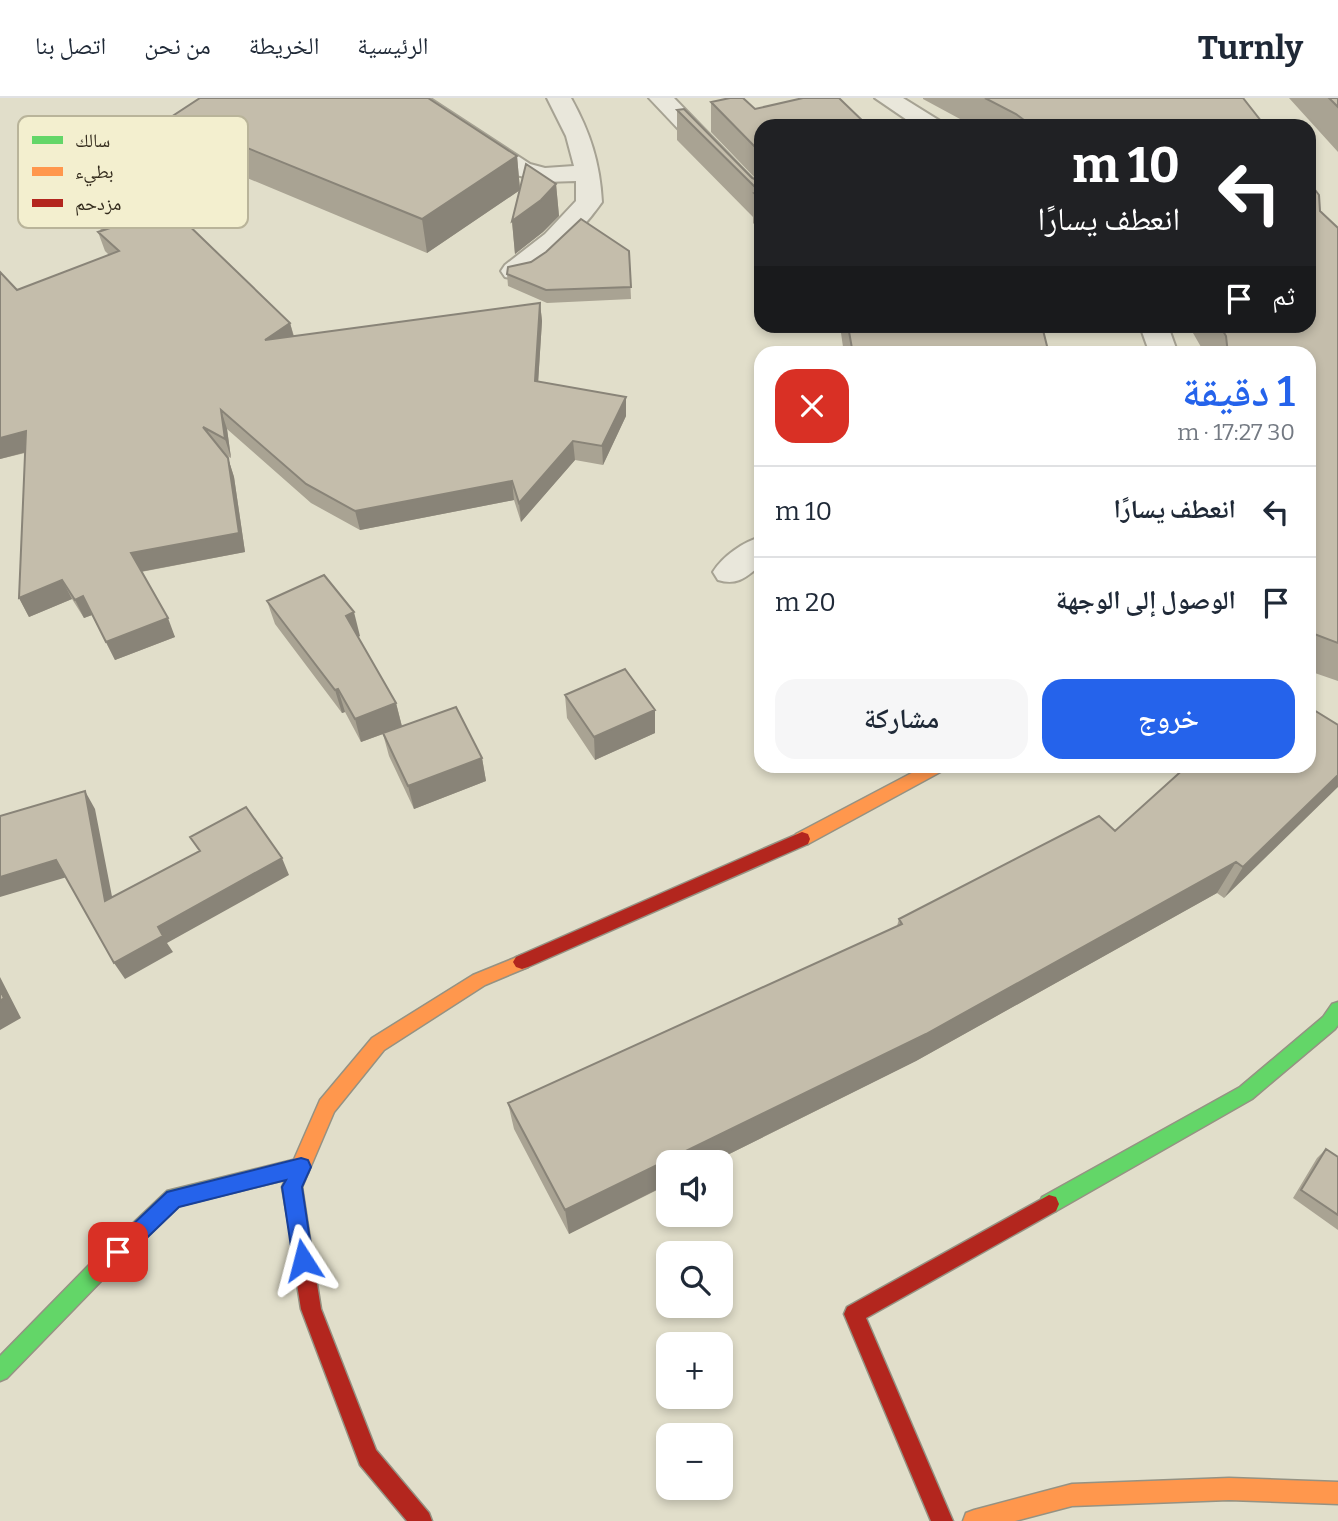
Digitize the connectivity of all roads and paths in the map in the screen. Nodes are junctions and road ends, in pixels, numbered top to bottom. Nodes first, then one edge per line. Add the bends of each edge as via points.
1 (413, 98) edge
2 (559, 98) edge
3 (661, 98) edge
4 (887, 98) edge
5 (921, 119) edge
6 (588, 173) junction
7 (754, 195) edge
8 (514, 271) edge
9 (754, 553) edge
10 (730, 572) dead end
11 (926, 773) edge
12 (1338, 1010) edge
13 (301, 1167) junction
14 (0, 1371) edge
15 (1338, 1493) edge
16 (421, 1521) edge
17 (942, 1521) edge
18 (974, 1521) edge

1 - 6 street via 521,169 566,176
2 - 6 street via 580,134
3 - 7 street
4 - 5 street
6 - 8 street via 589,202 538,256
9 - 10 street
11 - 13 street via 783,849 479,980 378,1044 327,1106
12 - 17 street via 1328,1024 1246,1093 854,1314
13 - 14 street via 174,1198
13 - 16 street via 292,1187 311,1309 368,1457
15 - 18 street via 1229,1489 1072,1495

